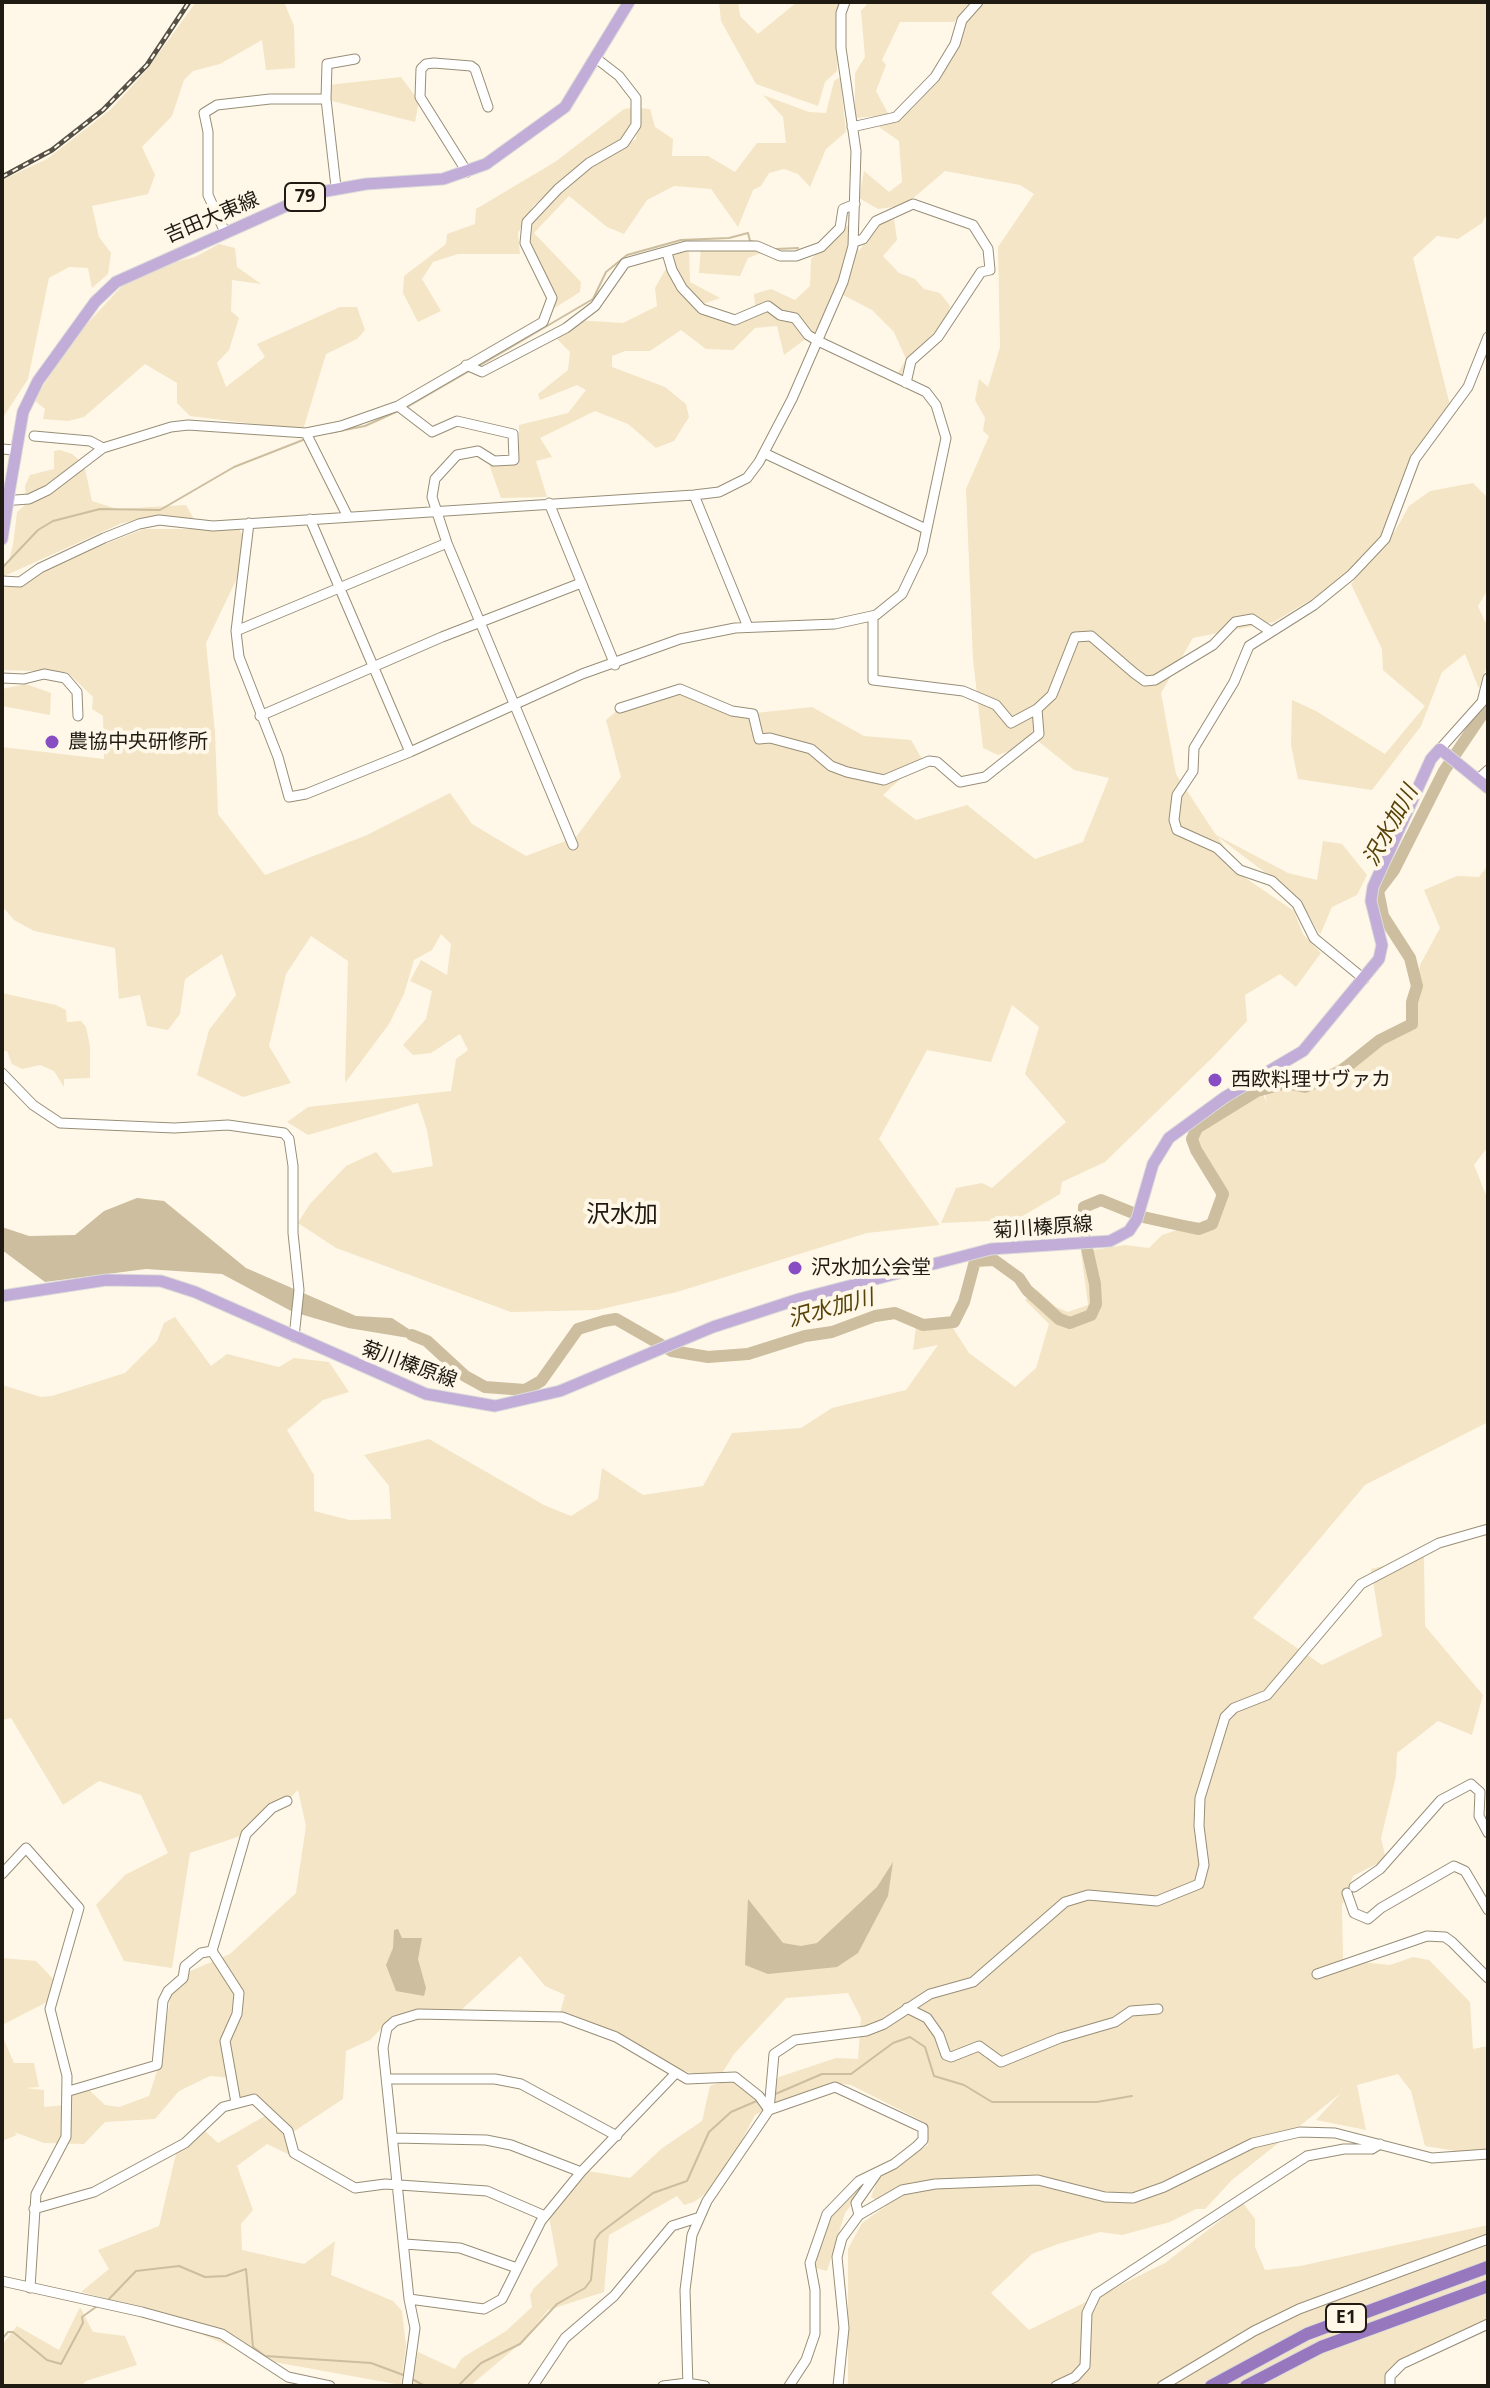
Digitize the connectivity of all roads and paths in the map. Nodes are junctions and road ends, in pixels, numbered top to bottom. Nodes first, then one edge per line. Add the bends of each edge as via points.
1 (629, 2) edge
2 (845, 2) edge
3 (978, 2) edge
4 (355, 59) dead end
5 (597, 59) junction
6 (326, 99) junction
7 (488, 107) dead end
8 (852, 127) junction
9 (467, 172) junction
10 (336, 187) junction
11 (855, 204) junction
12 (225, 232) junction
13 (854, 242) junction
14 (667, 253) junction
15 (1488, 337) edge
16 (818, 341) junction
17 (466, 365) junction
18 (906, 383) junction
19 (401, 409) junction
20 (34, 436) dead end
21 (307, 436) junction
22 (103, 448) junction
23 (8, 450) edge
24 (764, 453) junction
25 (694, 495) junction
26 (6, 500) edge
27 (549, 503) junction
28 (436, 511) junction
29 (348, 517) junction
30 (310, 519) junction
31 (249, 523) junction
32 (926, 529) junction
33 (2, 539) edge
34 (447, 543) junction
35 (2, 581) edge
36 (581, 583) junction
37 (340, 588) junction
38 (873, 617) junction
39 (481, 622) junction
40 (748, 627) junction
41 (236, 631) junction
42 (1270, 631) junction
43 (615, 665) junction
44 (374, 668) junction
45 (2, 678) edge
46 (1488, 678) edge
47 (515, 704) junction
48 (1485, 704) edge
49 (620, 708) dead end
50 (1037, 709) junction
51 (78, 716) dead end
52 (260, 716) junction
53 (1440, 749) junction
54 (410, 752) junction
55 (1488, 770) edge
56 (1477, 780) junction
57 (1488, 788) edge
58 (573, 845) dead end
59 (1364, 979) junction
60 (2, 1073) edge
61 (2, 1296) edge
62 (294, 1335) junction
63 (1488, 1529) edge
64 (287, 1801) dead end
65 (1488, 1833) edge
66 (2, 1874) edge
67 (1488, 1910) edge
68 (212, 1951) junction
69 (1317, 1974) dead end
70 (1488, 1978) edge
71 (907, 2008) junction
72 (1158, 2009) dead end
73 (675, 2074) junction
74 (388, 2079) junction
75 (69, 2091) junction
76 (236, 2103) junction
77 (769, 2110) junction
78 (617, 2136) junction
79 (394, 2138) junction
80 (1380, 2144) junction
81 (1488, 2154) edge
82 (581, 2172) junction
83 (877, 2173) junction
84 (400, 2185) junction
85 (34, 2209) junction
86 (859, 2215) junction
87 (545, 2216) junction
88 (697, 2218) junction
89 (1488, 2239) edge
90 (405, 2244) junction
91 (1488, 2267) edge
92 (517, 2268) junction
93 (2, 2281) edge
94 (1488, 2286) edge
95 (30, 2288) junction
96 (409, 2299) junction
97 (1488, 2324) edge
98 (688, 2385) edge
99 (330, 2386) edge
100 (407, 2386) edge
101 (533, 2386) edge
102 (663, 2386) edge
103 (705, 2386) edge
104 (789, 2386) edge
105 (838, 2386) edge
106 (1056, 2386) edge
107 (1162, 2386) edge
108 (1211, 2386) edge
109 (1246, 2386) edge
110 (1390, 2386) edge

1 - 5 main road, 吉田大東線 / 79
2 - 8 street via 841,48
3 - 8 street via 962,20 935,77 896,117
4 - 6 street via 328,62
5 - 9 main road, 吉田大東線 / 79 via 559,113
5 - 17 street via 636,98 636,125 624,143 589,163 527,222 525,243 552,298 543,322
6 - 10 street
6 - 12 street via 217,105 204,113 208,195
7 - 9 street via 471,66 434,63 421,69 420,97
8 - 11 street
9 - 10 main road, 吉田大東線 / 79 via 443,179
10 - 12 main road, 吉田大東線 / 79
11 - 13 street
11 - 14 street via 843,209 840,228 821,247 796,256 744,246 686,246
12 - 23 main road, 吉田大東線 / 79 via 128,274 106,291 38,381
13 - 16 street
13 - 18 street via 863,239 876,221 913,204 973,225 988,249 990,270 981,272 938,337 911,361
14 - 16 street via 682,288 702,309 735,320 768,306 795,318
14 - 17 street via 625,263 595,306 547,339 482,372
15 - 42 street via 1468,387 1415,459 1385,539 1314,605
16 - 18 street
16 - 24 street
17 - 19 street
18 - 32 street via 926,392 945,425
19 - 21 street
19 - 28 street via 432,432 457,421 513,434 514,460 494,461 478,451 450,461 435,479
20 - 22 street via 90,441
21 - 22 street via 188,425
21 - 29 street
22 - 26 street via 48,490 29,499
23 - 26 main road, 吉田大東線 / 79
24 - 25 street via 747,478 719,492
24 - 32 street
25 - 27 street
25 - 40 street
26 - 33 main road, 吉田大東線 / 79
27 - 28 street
27 - 36 street
28 - 29 street
28 - 34 street
29 - 30 street
30 - 31 street
30 - 37 street
31 - 35 street via 139,524 20,582
31 - 41 street
32 - 38 street via 912,580
34 - 37 street
34 - 39 street
36 - 39 street
36 - 43 street
37 - 41 street
37 - 44 street
38 - 40 street
38 - 50 street via 873,680 963,691 996,705 1011,723
39 - 44 street
39 - 47 street
40 - 43 street via 680,639
41 - 52 street via 243,675
42 - 50 street via 1252,619 1235,622 1213,645 1145,681 1091,636 1075,637 1059,685
42 - 59 street via 1249,646 1194,748 1193,771 1177,795 1174,820 1177,830 1217,848 1240,870 1272,881 1297,904 1314,938
43 - 47 street
44 - 52 street
44 - 54 street
45 - 51 street via 65,678 77,692
46 - 48 street
47 - 54 street
47 - 58 street
48 - 53 street
49 - 50 street via 680,689 753,714 759,739 811,749 847,772 884,780 929,761 960,782 985,777 1039,734
52 - 54 street via 289,797
53 - 56 main road
53 - 59 main road, 菊川榛原線 via 1373,887 1371,901 1382,945
55 - 56 street
56 - 57 main road
59 - 62 main road, 菊川榛原線 via 1303,1051 1169,1138 1153,1164 1137,1219 1120,1236 1095,1243 1008,1246 753,1312 560,1391 495,1406 426,1394
60 - 62 street via 60,1123 228,1125 284,1133 293,1166 299,1291
61 - 62 main road, 菊川榛原線 via 106,1280 161,1281
63 - 71 street via 1439,1543 1361,1584 1267,1695 1225,1717 1200,1798 1204,1865 1199,1884 1157,1901 1088,1895 1065,1902 973,1982 930,1994
64 - 68 street via 246,1834
65 - 67 street via 1479,1816 1480,1792 1471,1784 1441,1800 1380,1869 1350,1890 1354,1913 1368,1919 1454,1866 1465,1871
66 - 75 street via 26,1848 79,1908 50,2009
68 - 75 street via 185,1966 183,1978 163,2001 157,2065
68 - 76 street via 241,2003 225,2041
69 - 70 street via 1427,1936 1445,1937
71 - 72 street via 927,2018 946,2055 979,2046 1001,2062 1115,2022 1131,2011
71 - 77 street via 866,2031 784,2046 771,2065
73 - 74 street via 616,2037 562,2017 418,2014 387,2028 383,2048
73 - 77 street via 694,2081 735,2077
73 - 78 street
74 - 78 street via 495,2079 521,2084
74 - 79 street
75 - 85 street via 66,2137 36,2194
76 - 84 street via 257,2101 288,2131 294,2153 355,2188
76 - 85 street via 223,2107 172,2151 94,2192
77 - 83 street via 835,2087 917,2122 923,2140
77 - 88 street
78 - 82 street
79 - 82 street via 486,2140
79 - 84 street
80 - 81 street via 1432,2158
80 - 86 street via 1335,2133 1290,2133 1253,2143 1133,2198 1105,2197 1038,2180 935,2184 902,2190
80 - 106 street via 1307,2156 1096,2294 1087,2313 1085,2366
82 - 87 street
83 - 86 street via 856,2203
83 - 104 street via 859,2181 836,2203 816,2238 810,2263 817,2325 811,2350
84 - 87 street via 487,2191
84 - 90 street
85 - 95 street
86 - 105 street via 846,2230 837,2257 844,2328
87 - 92 street
88 - 98 street via 686,2263
88 - 101 street via 672,2226 614,2296 565,2338
89 - 107 street via 1299,2309
90 - 92 street via 460,2248
90 - 96 street
91 - 108 highway, E1 via 1307,2334
92 - 96 street via 502,2299 484,2309
93 - 95 street
94 - 109 highway, E1 via 1321,2347
95 - 99 street via 222,2334 288,2377
96 - 100 street via 415,2328
97 - 110 street via 1402,2364 1390,2376
98 - 102 street
98 - 103 street

